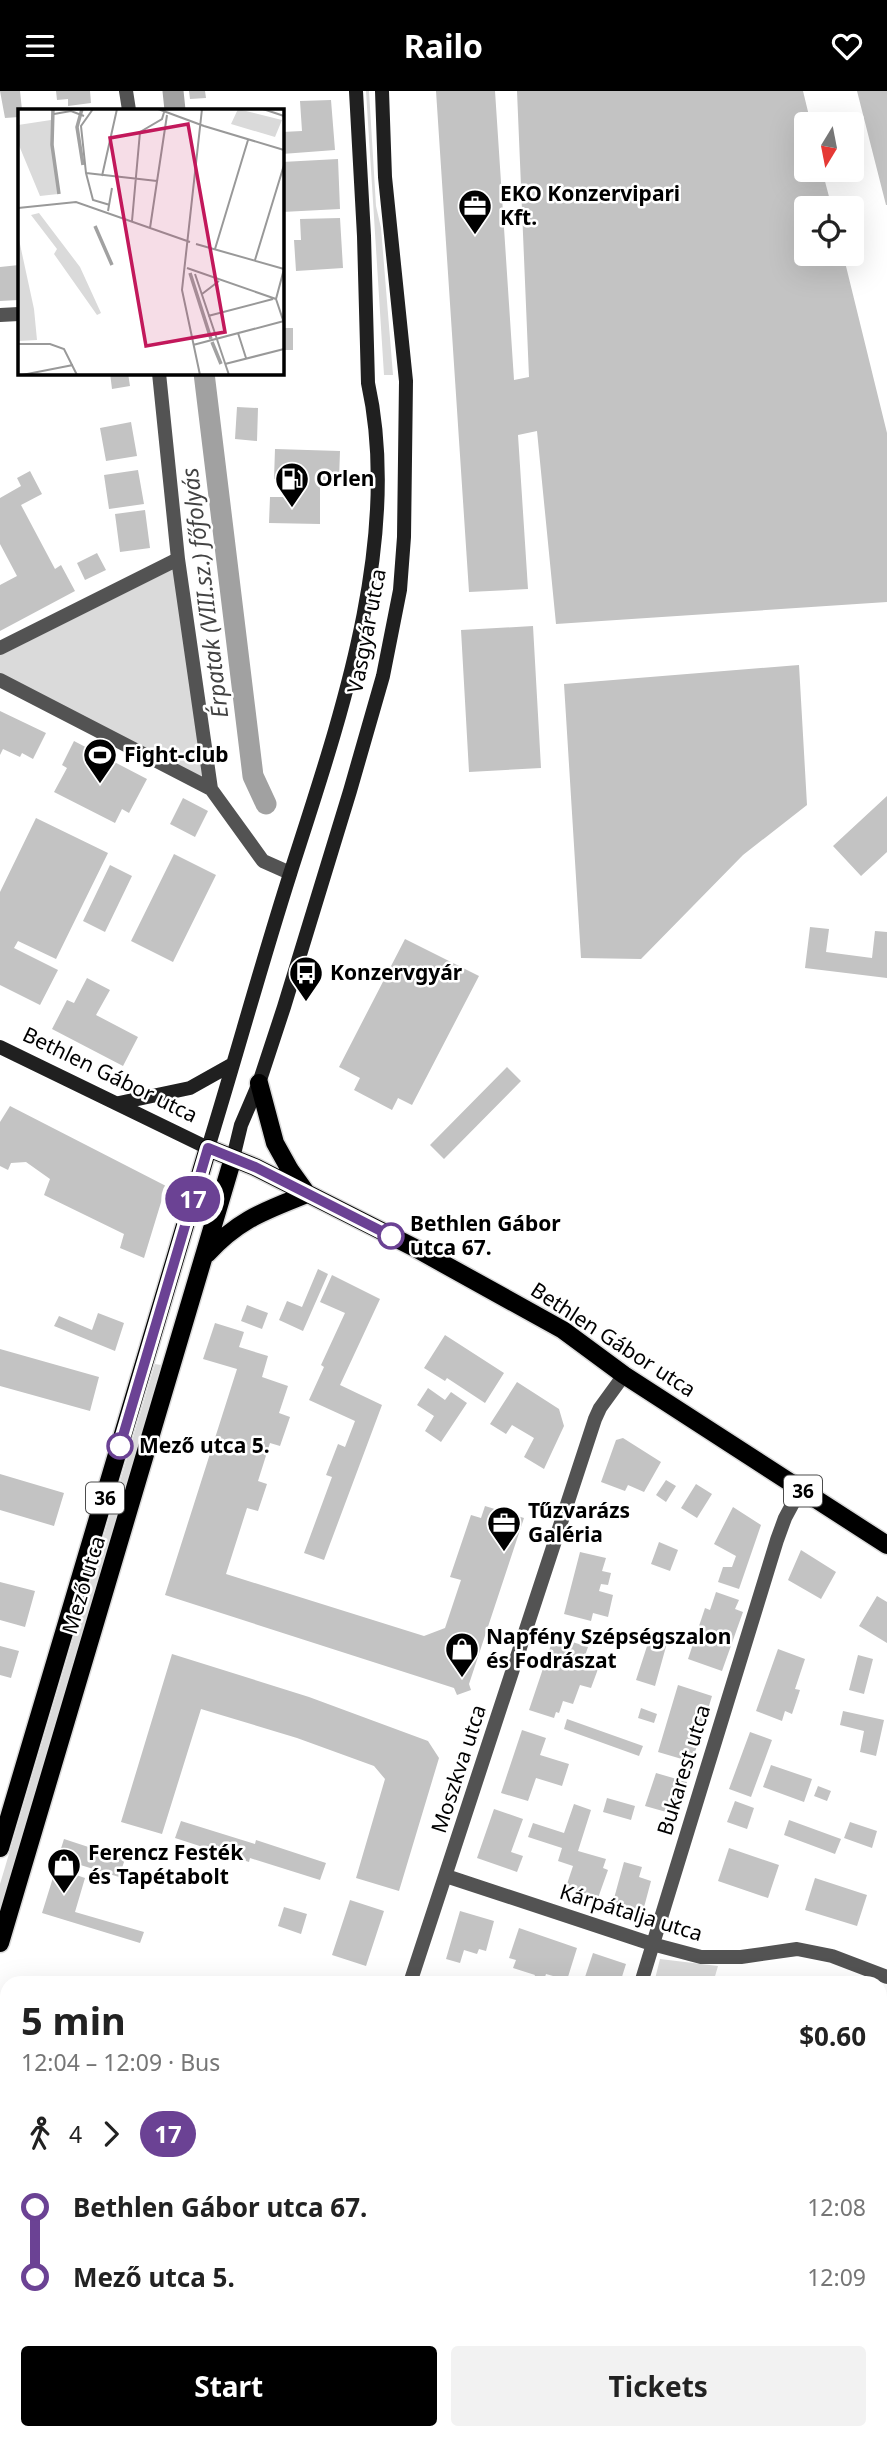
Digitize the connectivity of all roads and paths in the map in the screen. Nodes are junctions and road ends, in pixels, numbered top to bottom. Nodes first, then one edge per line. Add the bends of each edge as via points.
1 (126, 91) edge
2 (356, 91) edge
3 (382, 91) edge
4 (129, 109) edge
5 (18, 314) edge
6 (0, 315) edge
7 (159, 375) edge
8 (178, 559) junction
9 (0, 648) edge
10 (0, 680) edge
11 (211, 789) junction
12 (290, 873) junction
13 (0, 1047) edge
14 (231, 1065) junction
15 (259, 1083) junction
16 (119, 1103) junction
17 (208, 1148) junction
18 (233, 1158) junction
19 (307, 1194) junction
20 (205, 1257) junction
21 (624, 1375) junction
22 (800, 1490) junction
23 (887, 1545) edge
24 (0, 1848) edge
25 (446, 1876) junction
26 (0, 1943) edge
27 (652, 1944) junction
28 (412, 1976) edge
29 (643, 1976) edge
30 (884, 1976) edge

1 - 4 street
2 - 12 main road, Vasgyár utca via 368,383 377,470 375,521 369,586 355,652 320,785
3 - 15 main road, Vasgyár utca via 385,177 406,381 400,590 372,715
5 - 6 street
7 - 8 street
8 - 9 street
8 - 11 street
10 - 11 street
11 - 12 street via 263,862
12 - 14 main road, Vasgyár utca
13 - 16 main road, Bethlen Gábor utca
14 - 16 main road via 190,1088
14 - 17 main road, Vasgyár utca
15 - 18 main road, Vasgyár utca
15 - 19 main road via 275,1143
16 - 17 main road, Bethlen Gábor utca
17 - 18 main road, Bethlen Gábor utca / 36
17 - 24 main road, Mező utca / 36
18 - 19 main road, Bethlen Gábor utca / 36
18 - 20 main road, Mező utca / 36
19 - 20 main road, 36 via 246,1219
19 - 21 main road, Bethlen Gábor utca / 36 via 464,1273 563,1330
20 - 26 main road, Mező utca / 36
21 - 22 main road, Bethlen Gábor utca / 36
21 - 25 street, Moszkva utca via 595,1419
22 - 23 main road, Bethlen Gábor utca / 36
22 - 27 street, Bukarest utca via 785,1518
25 - 27 street, Kárpátalja utca
25 - 28 street, Moszkva utca
27 - 29 street, Bukarest utca
27 - 30 street, Kárpátalja utca via 701,1958 797,1949

